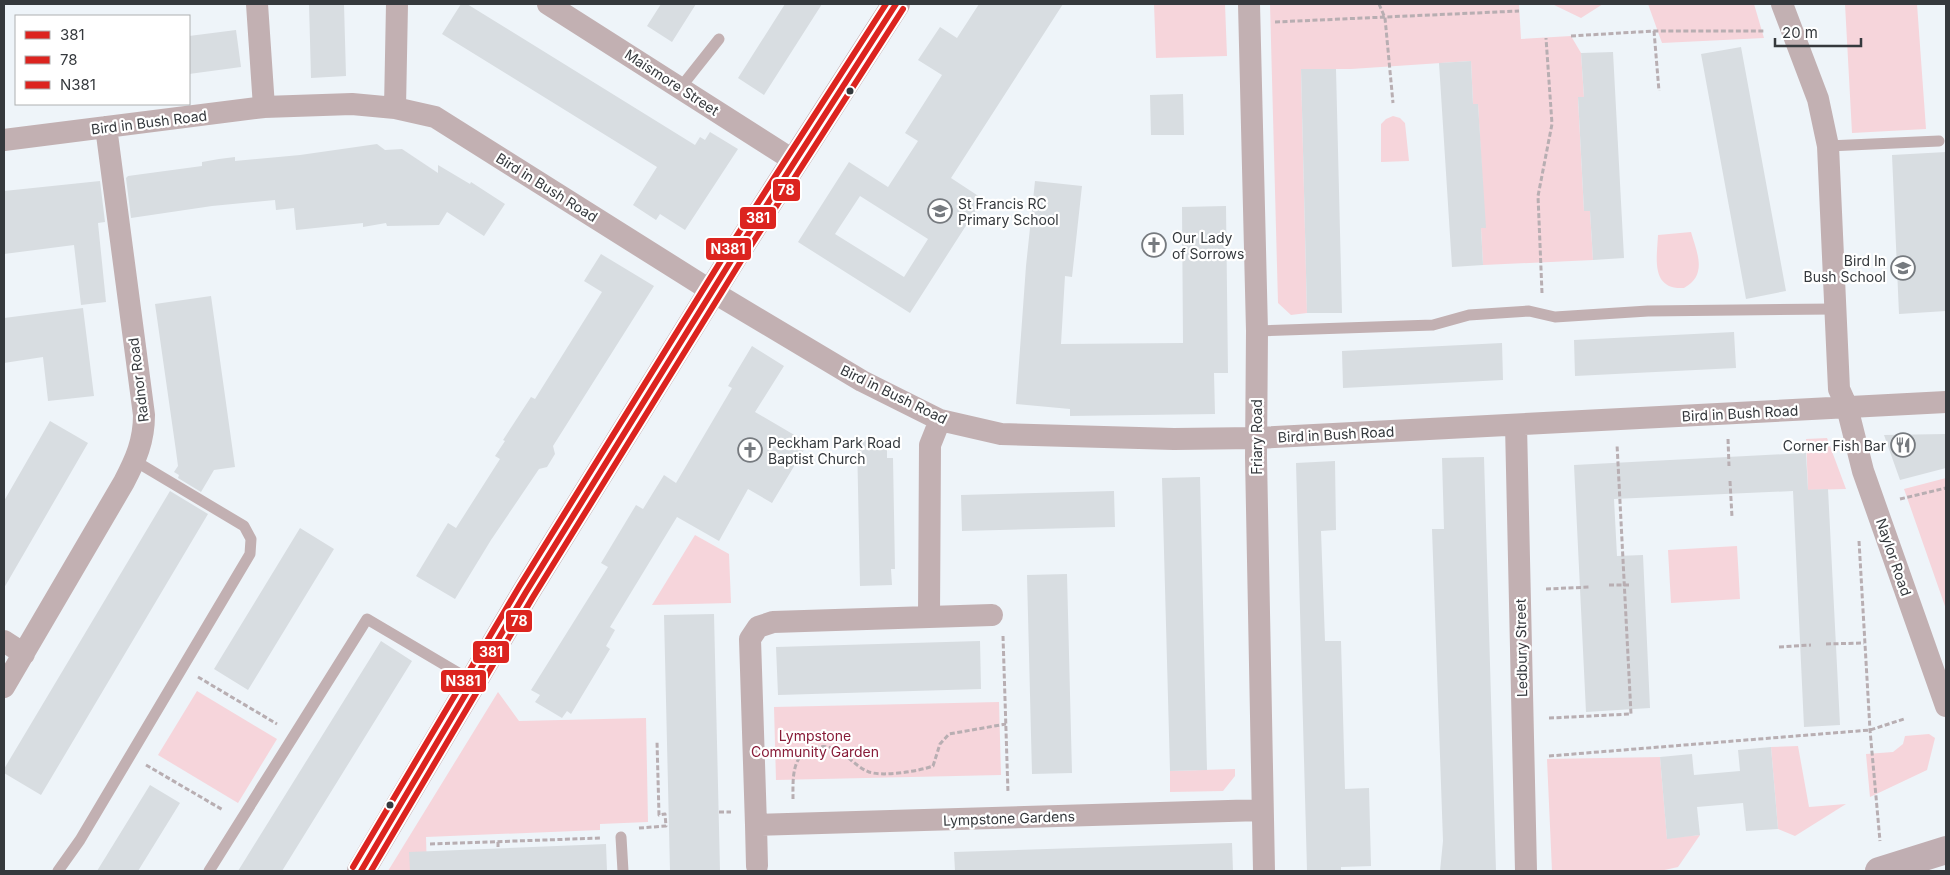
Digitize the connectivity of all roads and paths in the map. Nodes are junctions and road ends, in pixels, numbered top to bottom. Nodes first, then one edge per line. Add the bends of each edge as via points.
1 (257, 4) edge
2 (398, 4) edge
3 (548, 4) edge
4 (896, 4) edge
5 (1379, 4) edge
6 (1782, 4) edge
7 (1519, 11) dead end
8 (1249, 13) edge
9 (1385, 18) junction
10 (1654, 31) junction
11 (1571, 36) dead end
12 (1794, 36) junction
13 (1546, 38) dead end
14 (719, 39) dead end
15 (680, 87) junction
16 (1659, 91) dead end
17 (1393, 102) dead end
18 (264, 107) junction
19 (395, 108) junction
20 (106, 127) junction
21 (4, 140) edge
22 (1939, 141) dead end
23 (1828, 146) junction
24 (796, 162) junction
25 (712, 292) junction
26 (1835, 309) junction
27 (1528, 311) junction
28 (1257, 331) junction
29 (1946, 402) edge
30 (1847, 407) junction
31 (1616, 419) junction
32 (940, 420) junction
33 (1516, 425) junction
34 (1256, 438) junction
35 (135, 461) junction
36 (1730, 481) dead end
37 (1946, 488) edge
38 (1876, 505) junction
39 (1732, 517) dead end
40 (1858, 536) dead end
41 (1624, 585) junction
42 (1629, 585) dead end
43 (1609, 586) dead end
44 (1590, 587) dead end
45 (1520, 590) junction
46 (992, 615) joint
47 (929, 617) junction
48 (4, 641) edge
49 (1864, 643) junction
50 (1826, 644) dead end
51 (1811, 645) dead end
52 (1779, 647) dead end
53 (24, 654) junction
54 (182, 668) junction
55 (472, 681) junction
56 (4, 687) edge
57 (1946, 706) edge
58 (1904, 719) dead end
59 (1523, 720) junction
60 (1006, 724) junction
61 (1870, 730) junction
62 (294, 735) junction
63 (657, 740) dead end
64 (130, 756) junction
65 (1524, 758) junction
66 (1262, 810) junction
67 (1009, 818) junction
68 (240, 821) junction
69 (794, 824) junction
70 (756, 825) junction
71 (621, 837) junction
72 (498, 842) junction
73 (430, 844) dead end
74 (498, 849) dead end
75 (1946, 850) edge
76 (757, 866) dead end
77 (58, 871) edge
78 (209, 871) edge
79 (361, 871) edge
80 (623, 871) edge
81 (1264, 871) edge
82 (1526, 871) edge
83 (1881, 871) edge

1 - 18 street
2 - 19 street
3 - 15 street, Maismore Street
4 - 24 main road
5 - 9 path
6 - 12 street, Naylor Road
7 - 9 path
8 - 9 path
8 - 28 street, Friary Road
9 - 17 path
10 - 11 path
10 - 12 path via 1767,31
10 - 16 path
12 - 23 street, Naylor Road via 1818,99
13 - 27 path via 1552,124 1538,196 1542,295
14 - 15 lane
15 - 24 street, Maismore Street
18 - 19 street, Bird in Bush Road via 352,104
18 - 20 street, Bird in Bush Road
19 - 25 street, Bird in Bush Road via 435,118
20 - 21 street, Bird in Bush Road
20 - 35 street, Radnor Road via 144,415 144,435
22 - 23 lane
23 - 26 street, Naylor Road
24 - 25 main road
25 - 32 street, Bird in Bush Road via 862,381
25 - 55 main road
26 - 27 lane via 1555,316
26 - 30 street, Naylor Road via 1839,389
27 - 28 lane via 1469,315 1433,325
28 - 34 street, Friary Road
29 - 30 street, Bird in Bush Road
30 - 31 street, Bird in Bush Road
30 - 38 street, Naylor Road via 1863,471
31 - 33 street, Bird in Bush Road
31 - 41 path
32 - 34 street, Bird in Bush Road via 1001,434
32 - 47 street via 930,445
33 - 34 street, Bird in Bush Road
33 - 45 street, Ledbury Street
34 - 66 street, Friary Road
35 - 53 street, Radnor Road
35 - 54 lane via 244,526 251,539 250,554
36 - 39 path
37 - 38 path
38 - 57 street, Naylor Road
40 - 49 path
41 - 42 path
41 - 43 path
41 - 59 path via 1631,714
44 - 45 path
45 - 59 street, Ledbury Street
46 - 47 street
46 - 60 path via 1003,614
47 - 70 street via 773,622 758,627 750,639
48 - 53 street
49 - 50 path
49 - 61 path
51 - 52 path
53 - 56 street, Radnor Road
54 - 62 path
54 - 64 lane
55 - 62 lane via 367,619
55 - 79 main road
58 - 61 path
59 - 65 street, Ledbury Street
60 - 67 path
60 - 69 path via 949,734 940,744 933,766 925,769 880,774 869,772 834,749 810,749 799,758 794,771
61 - 65 path
61 - 83 path
62 - 68 lane
63 - 71 path via 659,814 667,814 666,826 621,828
64 - 68 path
64 - 77 lane
65 - 82 street, Ledbury Street
66 - 67 street, Lympstone Gardens
66 - 81 street, Friary Road
67 - 69 street, Lympstone Gardens
68 - 78 lane
69 - 70 street, Lympstone Gardens
70 - 76 street
71 - 72 path
71 - 80 lane
72 - 73 path
72 - 74 path
75 - 83 main road

